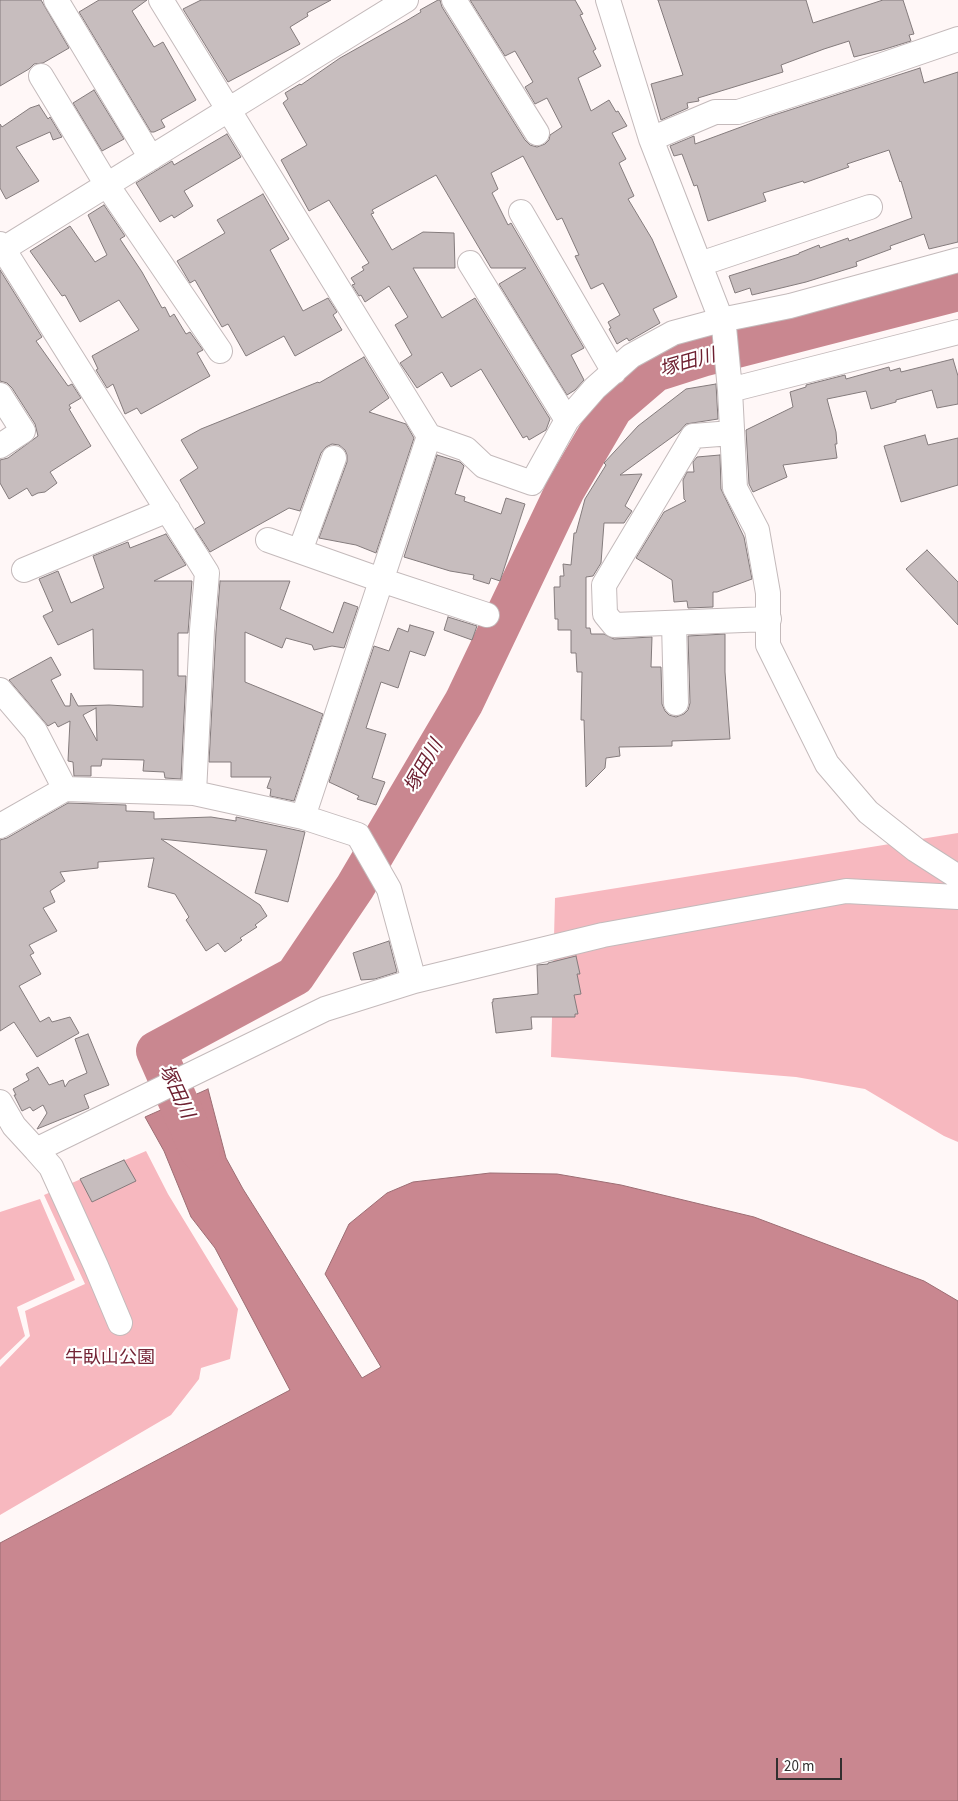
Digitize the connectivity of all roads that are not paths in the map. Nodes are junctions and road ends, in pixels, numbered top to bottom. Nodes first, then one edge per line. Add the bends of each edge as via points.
1 (56, 0) edge
2 (160, 0) edge
3 (406, 0) edge
4 (454, 0) edge
5 (608, 0) edge
6 (958, 39) edge
7 (41, 76) dead end
8 (229, 110) junction
9 (537, 133) dead end
10 (651, 139) junction
11 (151, 158) junction
12 (107, 185) junction
13 (870, 207) dead end
14 (521, 212) dead end
15 (1, 248) edge
16 (958, 260) edge
17 (470, 263) dead end
18 (700, 264) junction
19 (723, 324) junction
20 (958, 332) edge
21 (220, 351) dead end
22 (614, 372) junction
23 (730, 386) junction
24 (0, 395) edge
25 (567, 420) junction
26 (732, 433) junction
27 (429, 436) junction
28 (0, 446) edge
29 (334, 458) dead end
30 (168, 510) junction
31 (268, 540) dead end
32 (300, 551) junction
33 (24, 570) dead end
34 (381, 580) junction
35 (487, 616) dead end
36 (768, 620) junction
37 (674, 623) junction
38 (0, 690) edge
39 (676, 703) dead end
40 (65, 789) junction
41 (194, 793) junction
42 (303, 817) junction
43 (0, 826) edge
44 (958, 877) edge
45 (958, 897) edge
46 (414, 981) junction
47 (0, 1102) edge
48 (36, 1150) junction
49 (120, 1324) dead end

1 - 11 street
2 - 8 street
3 - 8 street
4 - 9 street
5 - 10 street
6 - 10 street via 738,112 716,112
7 - 12 street
8 - 11 street
8 - 27 street
10 - 18 street
11 - 12 street
12 - 15 street
12 - 21 street
13 - 18 street
14 - 22 street
15 - 30 street
16 - 19 street
17 - 25 street
18 - 19 street
19 - 22 street via 673,333 631,356
19 - 23 street
20 - 23 street
22 - 25 street
23 - 26 street
24 - 28 street via 23,431
25 - 27 street via 532,483 484,466 466,448
26 - 36 street via 735,488 757,530 768,593
26 - 37 street via 693,436 604,585 605,614 614,625
27 - 34 street
29 - 32 street
30 - 33 street
30 - 41 street via 208,573
31 - 32 street
32 - 34 street
34 - 35 street
34 - 42 street
36 - 37 street
36 - 44 street via 768,645 827,764 868,812 916,850
37 - 39 street
38 - 40 street via 35,731
40 - 41 street
40 - 43 street
41 - 42 street
42 - 46 street via 358,835 389,889
45 - 46 street via 846,892 603,935
46 - 48 street via 325,1009
47 - 48 street via 14,1126
48 - 49 street via 51,1167

